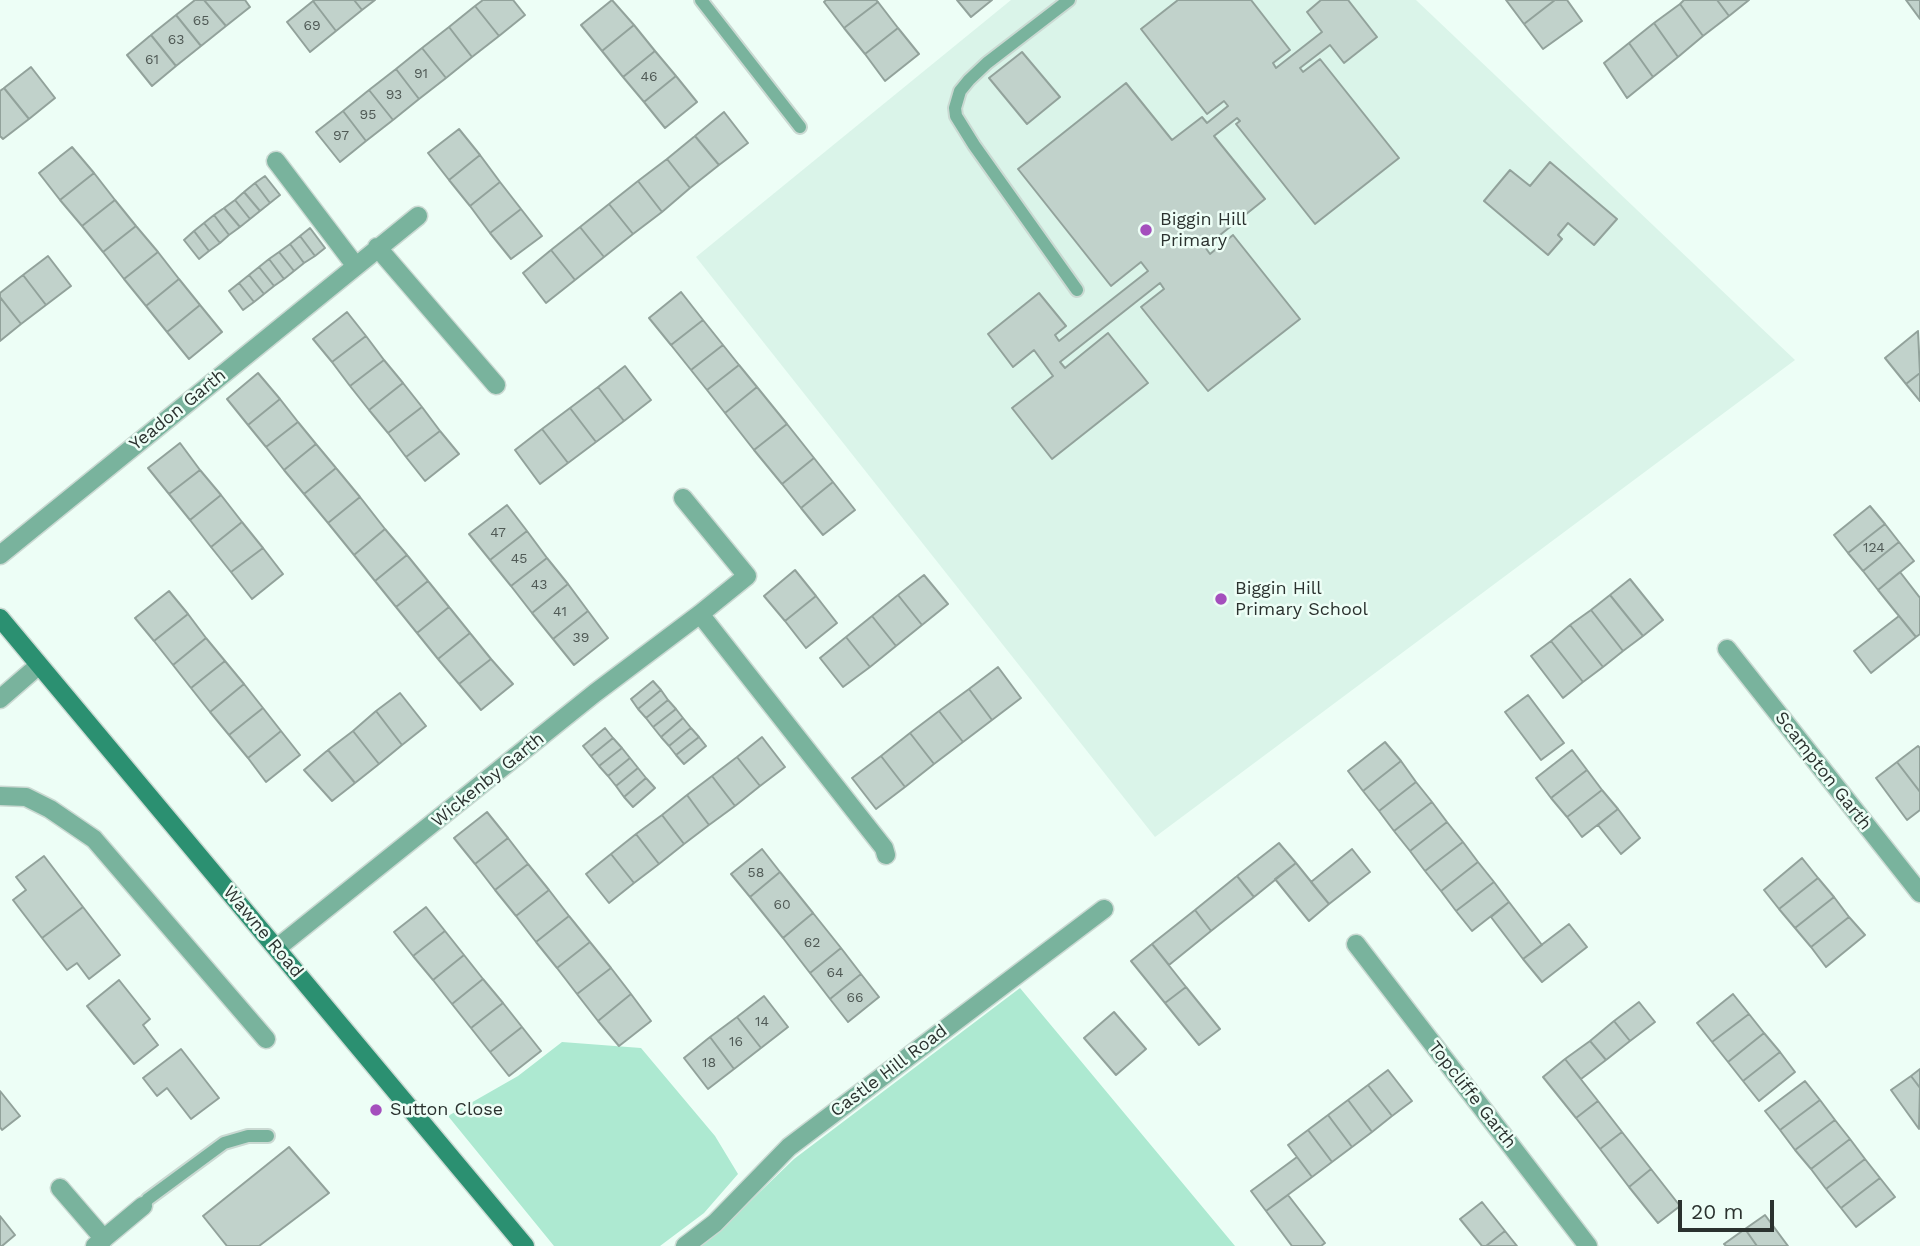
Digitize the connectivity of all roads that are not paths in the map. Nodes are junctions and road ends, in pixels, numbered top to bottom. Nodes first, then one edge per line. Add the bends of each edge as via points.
1 (701, 0) edge
2 (1069, 0) edge
3 (800, 127) dead end
4 (276, 161) dead end
5 (418, 216) dead end
6 (377, 247) junction
7 (355, 265) junction
8 (1077, 290) dead end
9 (496, 386) dead end
10 (683, 498) dead end
11 (0, 555) edge
12 (700, 614) junction
13 (0, 618) edge
14 (1727, 649) dead end
15 (38, 666) junction
16 (0, 699) edge
17 (0, 796) edge
18 (886, 855) dead end
19 (1920, 893) edge
20 (1104, 909) dead end
21 (1356, 944) dead end
22 (277, 948) junction
23 (266, 1039) dead end
24 (268, 1136) dead end
25 (60, 1188) dead end
26 (143, 1206) joint
27 (99, 1242) edge
28 (525, 1246) edge
29 (685, 1246) edge
30 (1588, 1246) edge

1 - 3 lane
2 - 8 lane via 969,79 955,108 974,145
4 - 7 street
5 - 6 street, Yeadon Garth
6 - 7 street, Yeadon Garth
6 - 9 street
7 - 11 street, Yeadon Garth
10 - 12 street, Wickenby Garth via 747,576
12 - 18 street
12 - 22 street, Wickenby Garth
13 - 15 street, Wawne Road
14 - 19 street, Scampton Garth
15 - 16 street
15 - 22 street, Wawne Road
17 - 23 street via 26,797 93,839
20 - 29 street, Castle Hill Road via 789,1147 715,1223
21 - 30 street, Topcliffe Garth
22 - 28 street, Wawne Road
24 - 26 lane via 224,1143
25 - 27 street
26 - 27 street

